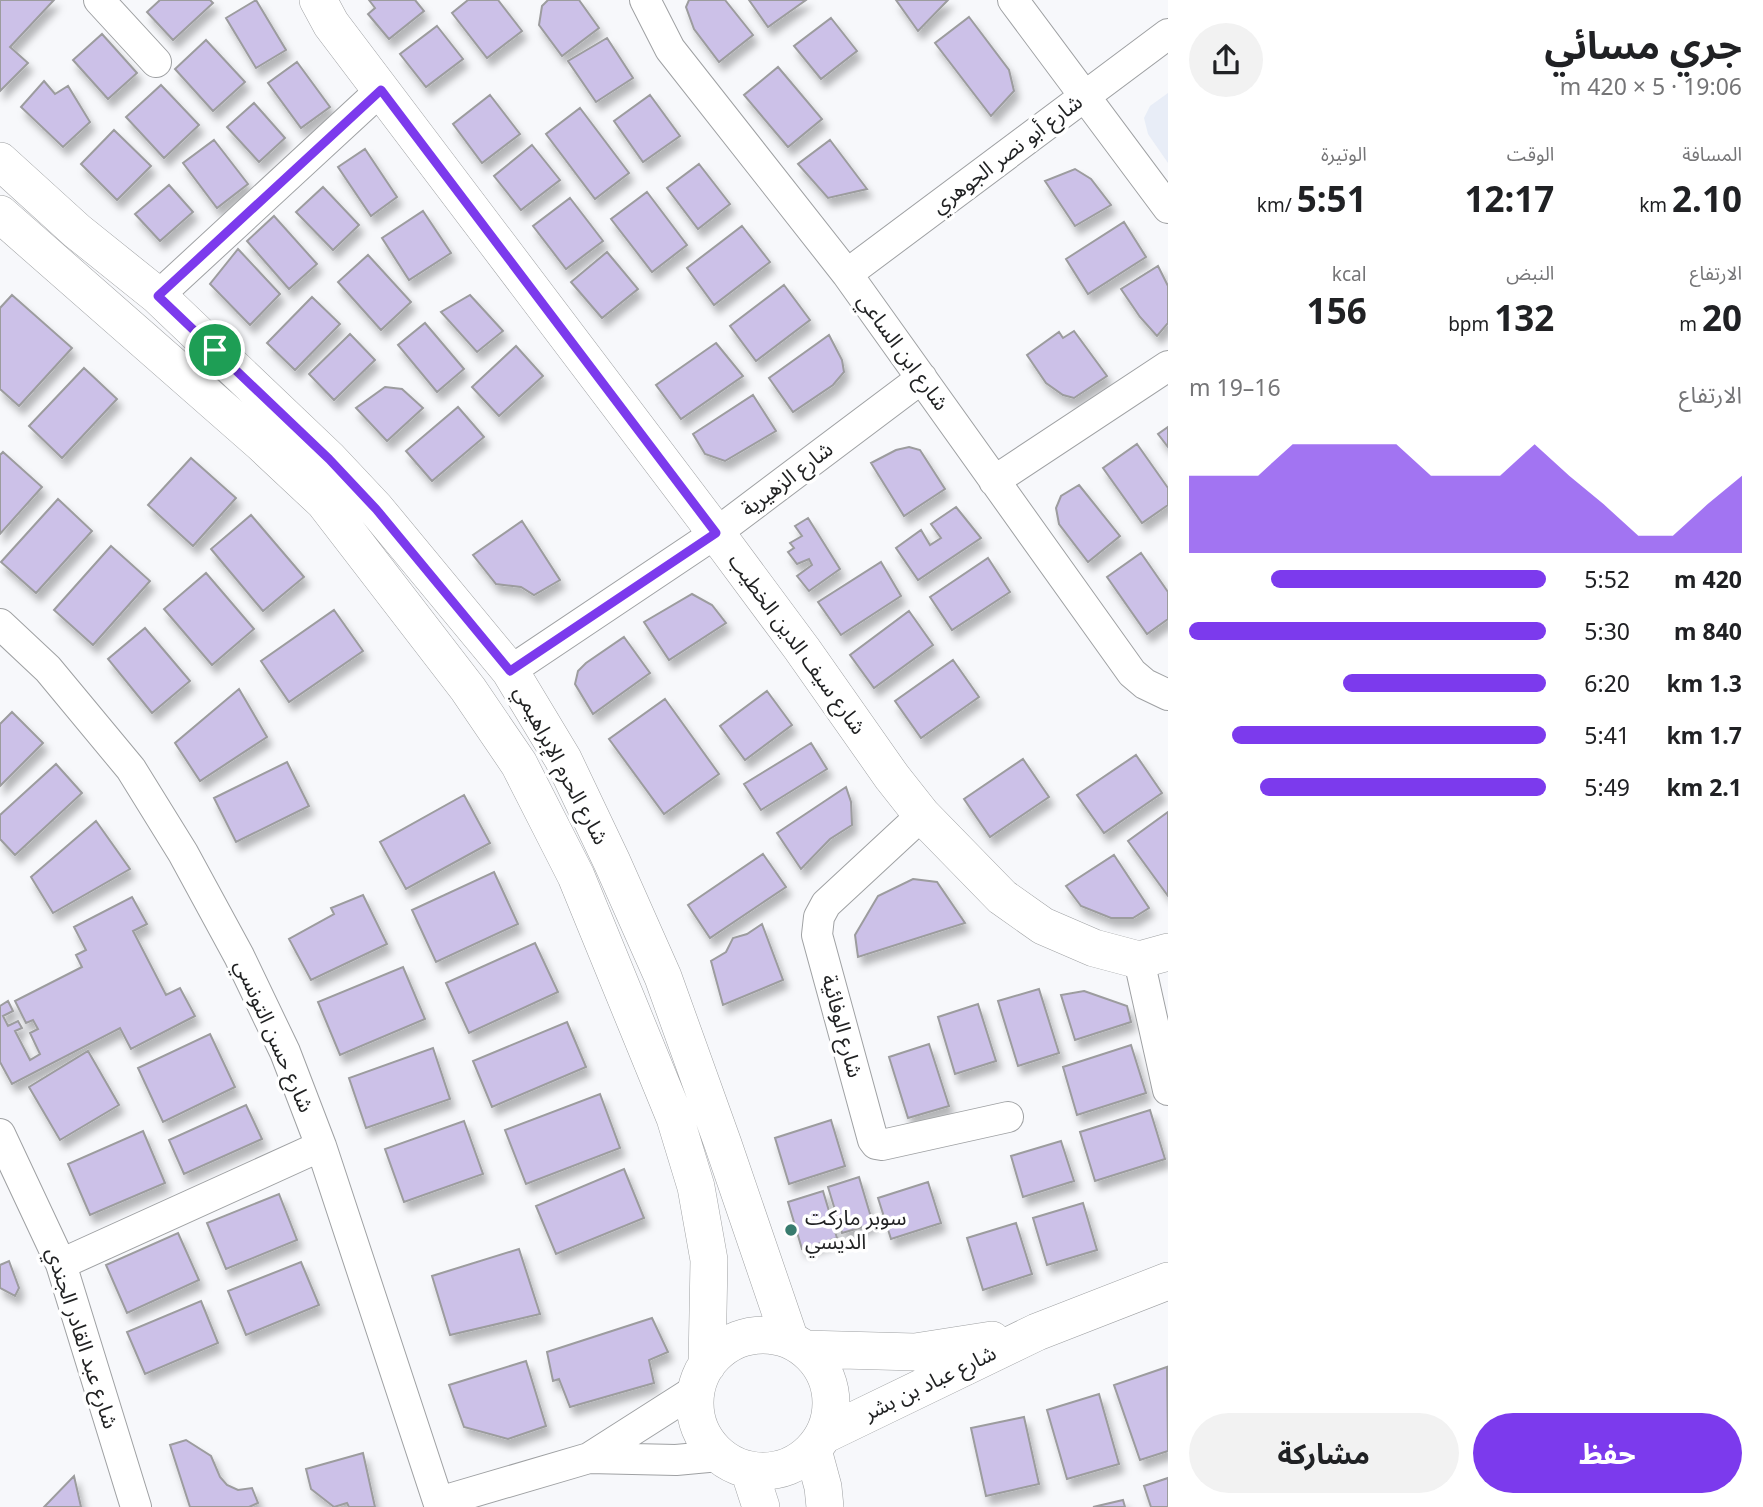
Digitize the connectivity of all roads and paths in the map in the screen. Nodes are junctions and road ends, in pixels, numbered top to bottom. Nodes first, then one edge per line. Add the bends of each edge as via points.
1 (99, 0) edge
2 (318, 0) edge
3 (645, 0) edge
4 (1013, 0) edge
5 (1168, 34) edge
6 (156, 62) dead end
7 (381, 90) junction
8 (1085, 96) junction
9 (0, 161) edge
10 (1168, 208) edge
11 (0, 214) edge
12 (847, 274) junction
13 (158, 296) junction
14 (1168, 366) edge
15 (922, 378) junction
16 (994, 481) junction
17 (716, 533) junction
18 (0, 624) edge
19 (510, 671) junction
20 (1168, 695) edge
21 (922, 815) junction
22 (1154, 956) edge
23 (1168, 1090) edge
24 (1008, 1117) dead end
25 (0, 1134) edge
26 (321, 1146) junction
27 (61, 1264) junction
28 (1168, 1281) edge
29 (1037, 1332) junction
30 (797, 1345) junction
31 (701, 1378) junction
32 (818, 1442) junction
33 (589, 1458) junction
34 (734, 1463) junction
35 (440, 1505) edge
36 (136, 1507) edge
37 (761, 1507) edge
38 (825, 1507) edge

1 - 6 street
2 - 7 street, شارع سيف الدين الخطيب
3 - 12 street, شارع ابن الساعي via 670,49
4 - 8 street
5 - 8 street, شارع أبو نصر الجوهري
7 - 13 street
7 - 17 street, شارع سيف الدين الخطيب
8 - 10 street
8 - 12 street, شارع أبو نصر الجوهري
9 - 13 street, شارع الحرم الإبراهيمي
11 - 31 street, شارع الحرم الإبراهيمي via 324,502 468,689 519,764 576,876 675,1118 696,1187 709,1260
12 - 15 street, شارع ابن الساعي
13 - 19 street, شارع الحرم الإبراهيمي via 376,509
14 - 16 street
15 - 16 street, شارع ابن الساعي
15 - 17 street, شارع الزهيرية
16 - 20 street, شارع ابن الساعي via 1132,673
17 - 19 street, شارع الزهيرية
17 - 21 street, شارع سيف الدين الخطيب
18 - 26 street, شارع حسن التونسي via 48,669 131,769 183,853 285,1052
19 - 30 street, شارع الحرم الإبراهيمي via 563,759 663,977
21 - 22 street, شارع سيف الدين الخطيب via 1002,897 1044,926 1094,948
21 - 24 street, شارع الوفائية via 826,904 819,918 817,935 873,1140 882,1145
22 - 23 street
25 - 27 street, شارع عبد القادر الجندي
26 - 27 street
26 - 35 street, شارع حسن التونسي
27 - 36 street, شارع عبد القادر الجندي
28 - 29 street, شارع عباد بن بشر
29 - 30 street, شارع عباد بن بشر via 915,1352
29 - 32 street, شارع عباد بن بشر
30 - 31 street via 767,1335 744,1338 723,1348
30 - 32 street via 818,1363 827,1379 830,1417
31 - 33 street
31 - 34 street via 695,1413 700,1429 708,1444
32 - 34 street via 799,1461 783,1468 766,1472
32 - 38 street
33 - 34 street
33 - 35 street
34 - 37 street

